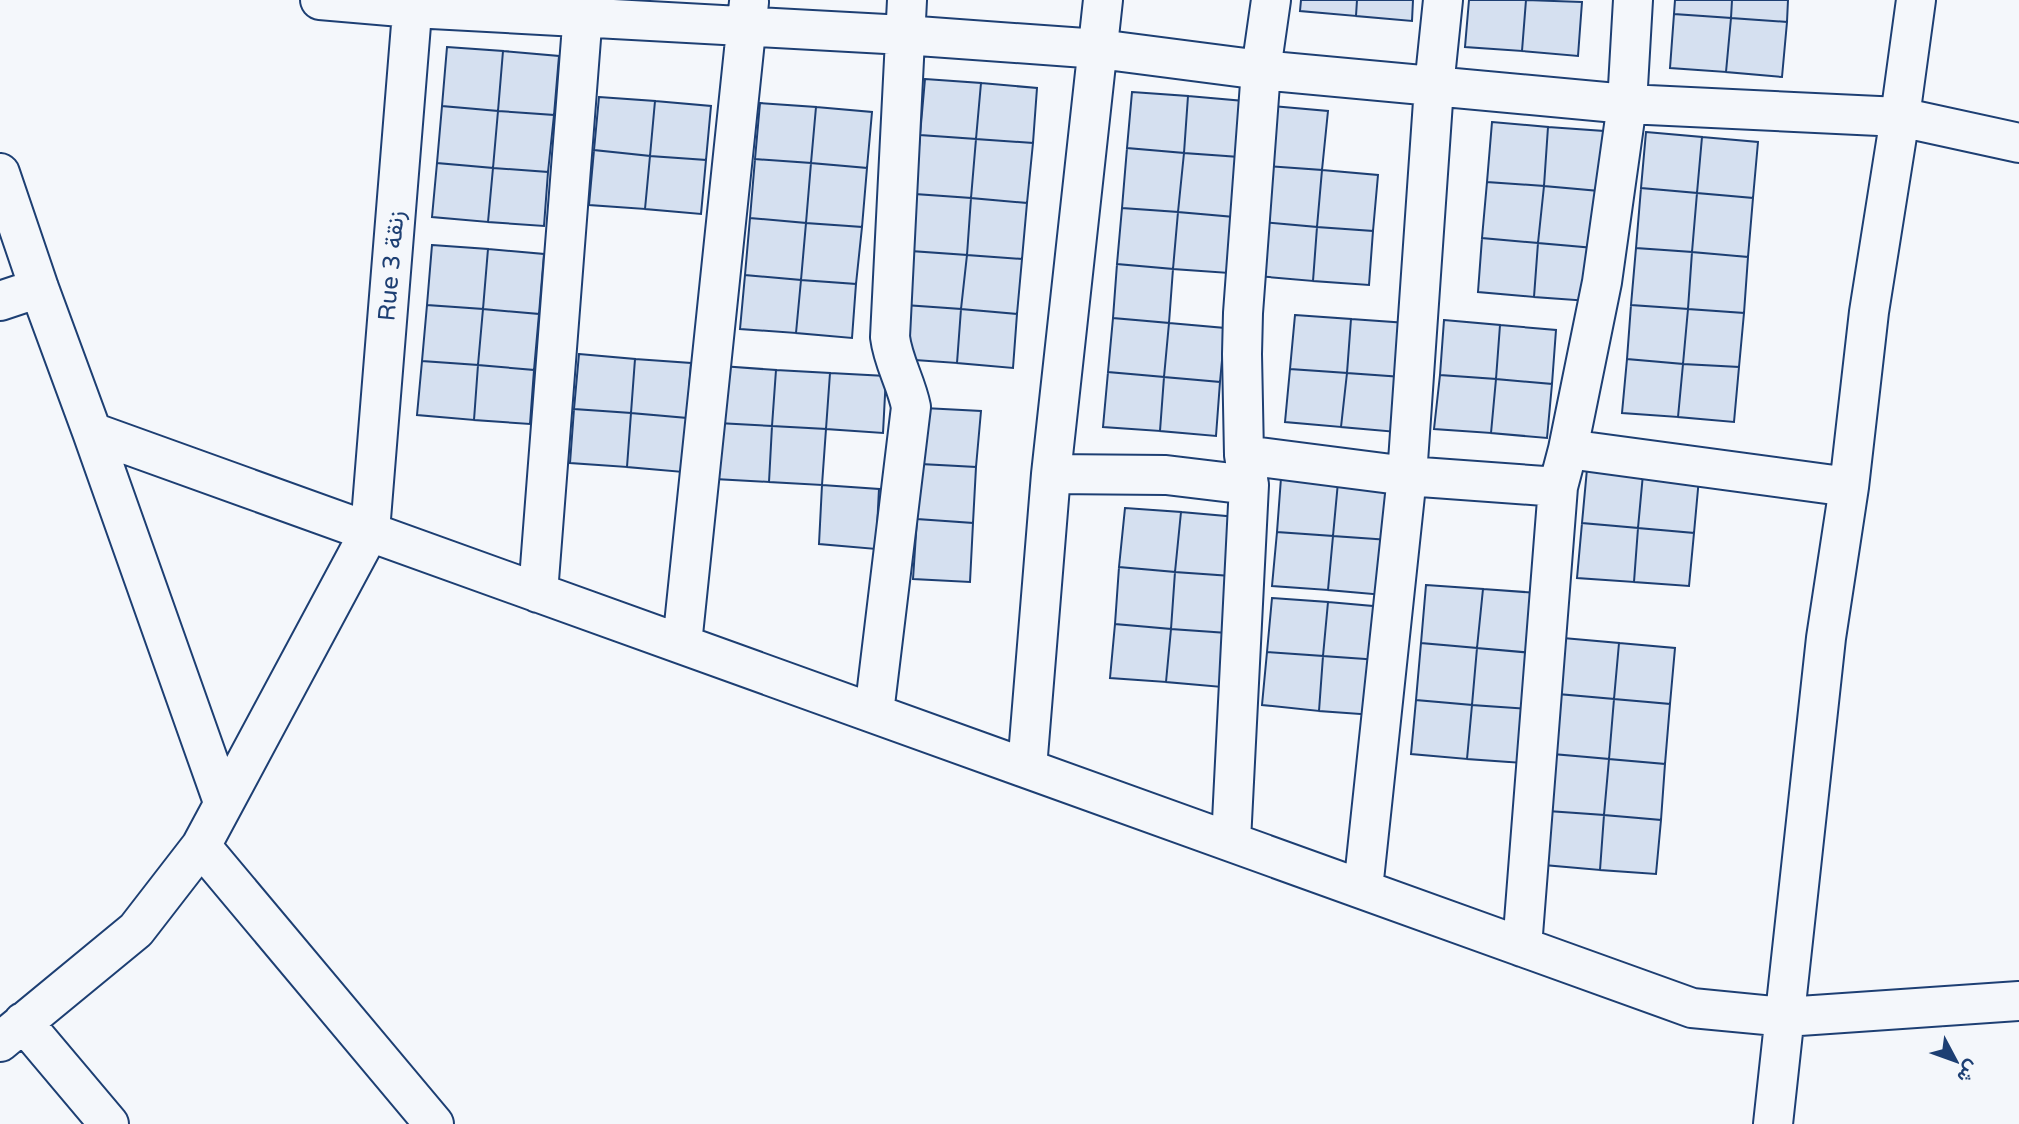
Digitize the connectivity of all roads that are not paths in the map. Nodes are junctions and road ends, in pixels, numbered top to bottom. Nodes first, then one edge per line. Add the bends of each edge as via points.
1 (320, 0) edge
2 (1103, 0) edge
3 (1271, 0) edge
4 (1443, 0) edge
5 (1633, 0) edge
6 (1916, 0) edge
7 (413, 4) edge
8 (583, 8) edge
9 (748, 13) edge
10 (906, 17) edge
11 (1099, 49) junction
12 (1261, 70) junction
13 (1434, 87) junction
14 (1626, 104) junction
15 (1900, 117) junction
16 (2019, 143) edge
17 (0, 173) edge
18 (38, 288) junction
19 (0, 301) edge
20 (92, 432) junction
21 (1568, 449) junction
22 (1247, 470) junction
23 (1051, 474) junction
24 (1407, 476) junction
25 (1558, 487) junction
26 (1849, 487) junction
27 (370, 531) junction
28 (538, 593) junction
29 (682, 643) junction
30 (874, 713) junction
31 (1027, 768) junction
32 (223, 802) junction
33 (1231, 841) junction
34 (201, 845) junction
35 (1363, 889) junction
36 (1522, 947) junction
37 (2019, 1001) edge
38 (1785, 1017) junction
39 (12, 1032) edge
40 (109, 1124) edge
41 (433, 1124) edge
42 (1773, 1124) edge

1 - 7 street
2 - 11 street
3 - 12 street
4 - 13 street
5 - 14 street
6 - 15 street
7 - 8 street
7 - 27 street, Rue 3 زنقة
8 - 9 street
8 - 28 street
9 - 10 street
9 - 29 street
10 - 11 street
10 - 30 street via 890,337 911,407
11 - 12 street
11 - 23 street
12 - 13 street
12 - 22 street via 1243,313
13 - 14 street
13 - 24 street
14 - 15 street
14 - 21 street via 1602,282
15 - 16 street
15 - 26 street via 1869,312
17 - 18 street
18 - 19 street
18 - 20 street
20 - 27 street
20 - 32 street
21 - 25 street
21 - 26 street
22 - 23 street
22 - 24 street
22 - 33 street
23 - 31 street
24 - 25 street
24 - 35 street
25 - 36 street
26 - 38 street via 1825,652
27 - 28 street
27 - 32 street
28 - 29 street
29 - 30 street
30 - 31 street
31 - 33 street
32 - 34 street
33 - 35 street
34 - 39 street via 136,930
34 - 41 street
35 - 36 street
36 - 38 street via 1692,1008
37 - 38 street
38 - 42 street
39 - 40 street

